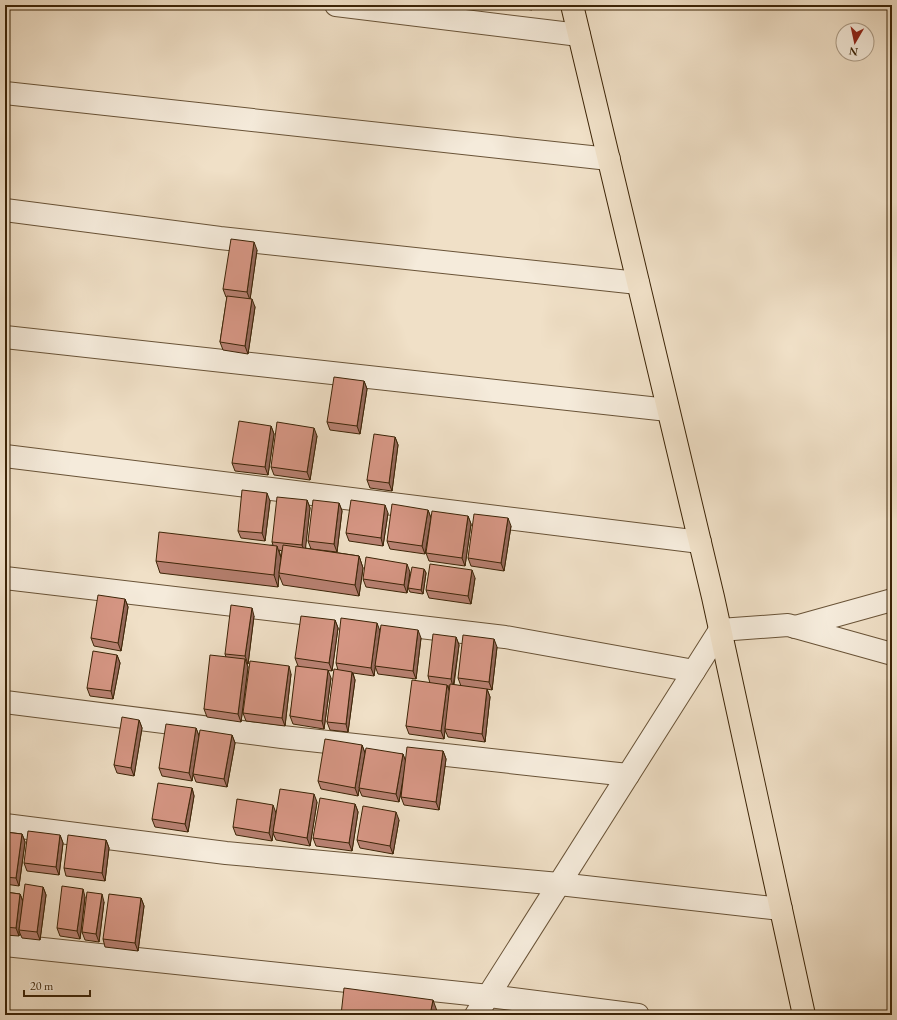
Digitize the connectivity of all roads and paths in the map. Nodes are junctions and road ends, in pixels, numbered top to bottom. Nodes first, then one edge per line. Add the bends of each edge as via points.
1 (336, 5) edge
2 (572, 5) edge
3 (579, 35) junction
4 (5, 93) edge
5 (609, 159) junction
6 (5, 210) edge
7 (638, 283) junction
8 (5, 337) edge
9 (668, 410) junction
10 (5, 456) edge
11 (700, 542) junction
12 (5, 578) edge
13 (892, 600) edge
14 (795, 627) junction
15 (720, 630) junction
16 (892, 654) edge
17 (694, 671) junction
18 (5, 702) edge
19 (628, 775) junction
20 (5, 825) edge
21 (559, 884) junction
22 (781, 909) junction
23 (5, 945) edge
24 (489, 996) junction
25 (476, 1015) edge
26 (638, 1015) edge
27 (804, 1015) edge

1 - 3 street
2 - 3 main road
3 - 5 main road
4 - 5 street
5 - 7 main road
6 - 7 street via 220,238
7 - 9 main road
8 - 9 street
9 - 11 main road
10 - 11 street
11 - 15 main road
12 - 17 street via 505,637
13 - 14 street
14 - 15 street
14 - 16 street
15 - 17 street
15 - 22 main road
17 - 19 street
18 - 19 street via 282,737
19 - 21 street
20 - 21 street via 226,853
21 - 22 street
21 - 24 street
22 - 27 main road
23 - 24 street
24 - 25 street
24 - 26 street

